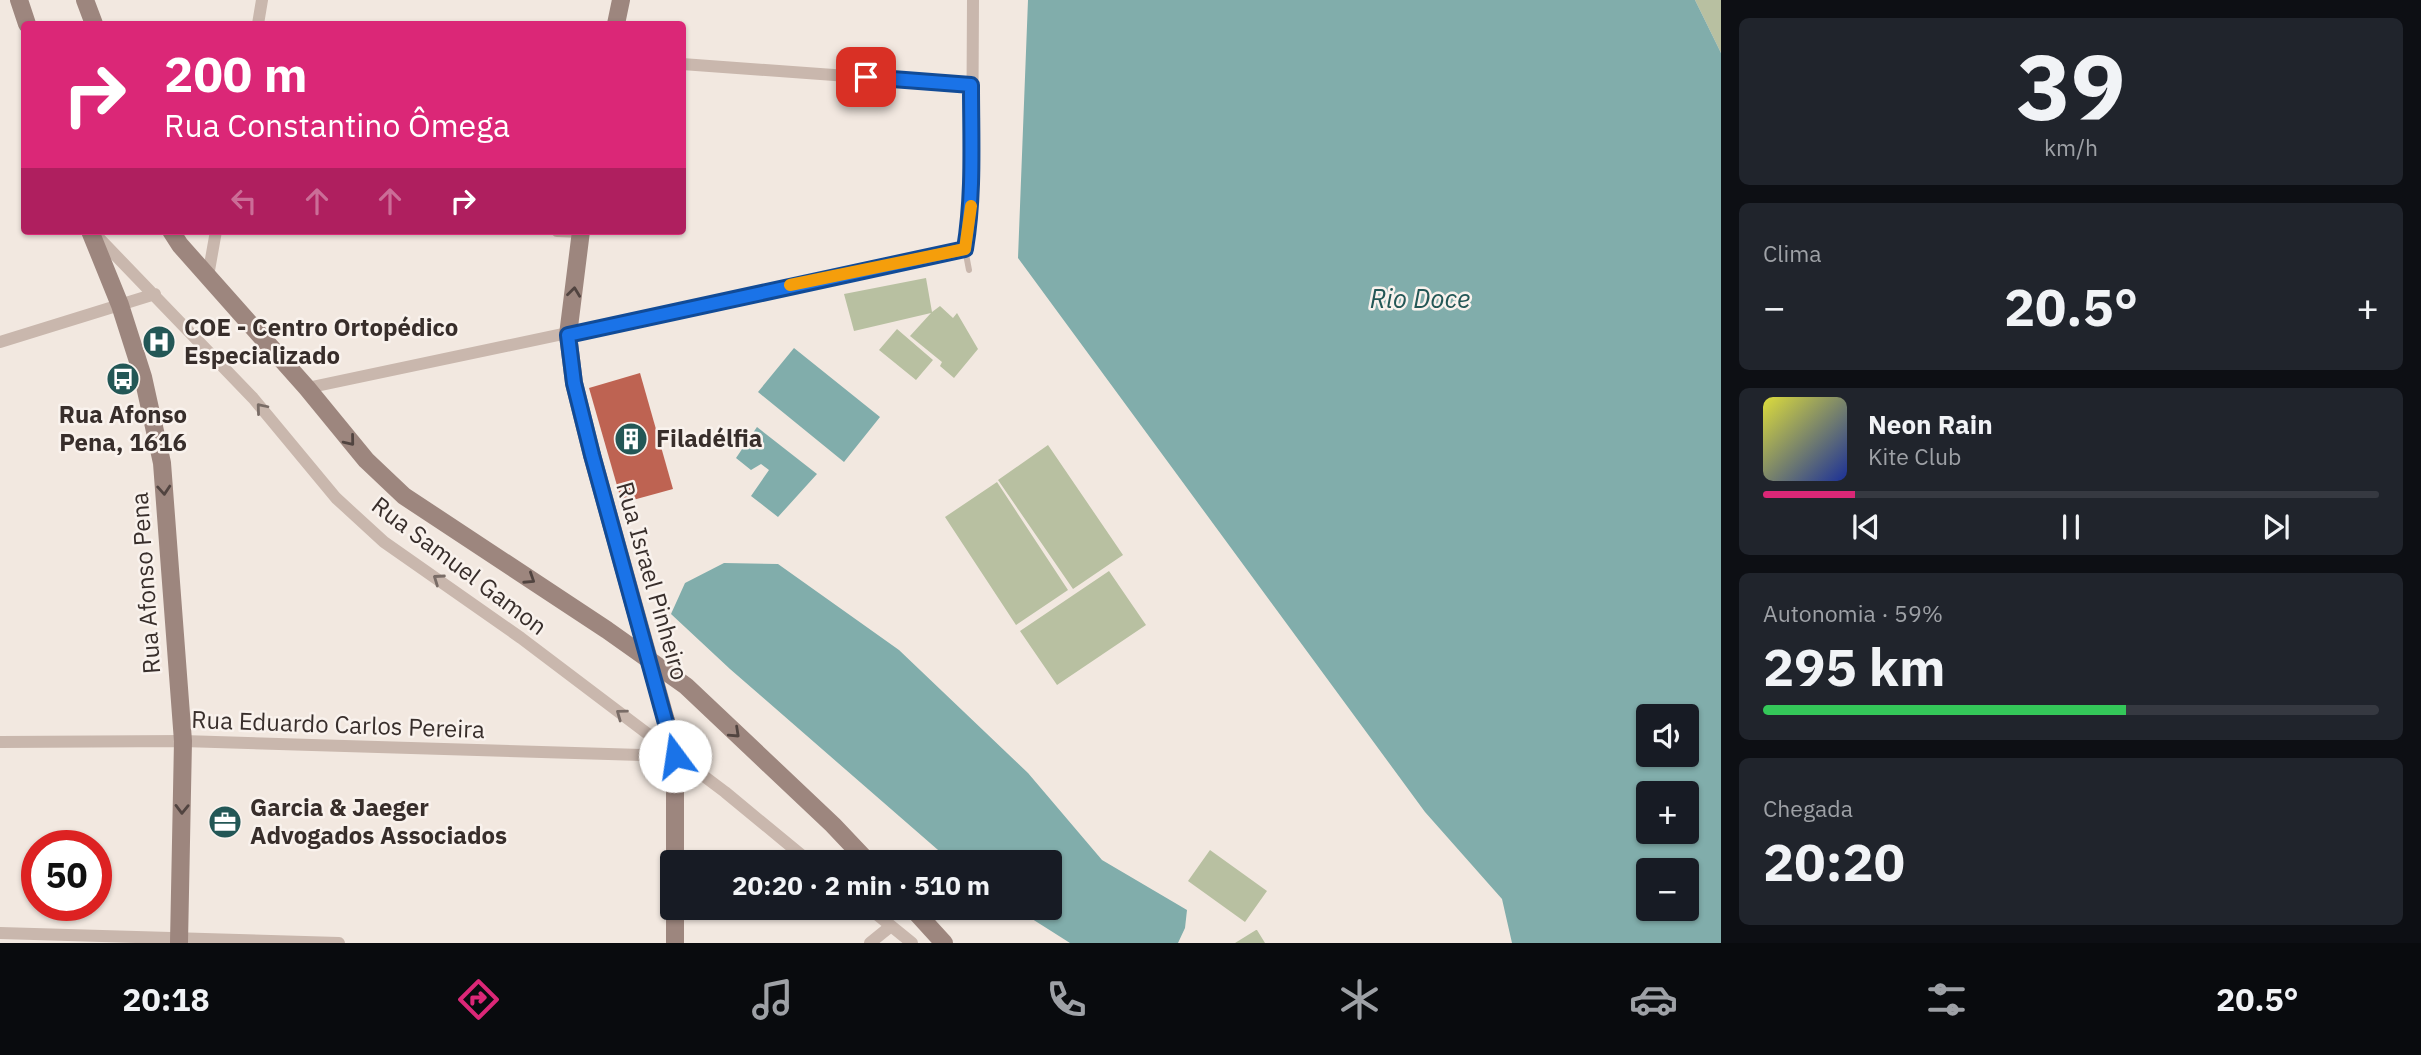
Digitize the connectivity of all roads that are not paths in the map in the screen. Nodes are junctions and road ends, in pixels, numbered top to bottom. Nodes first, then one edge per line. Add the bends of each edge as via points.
1 (19, 0) edge
2 (85, 0) edge
3 (262, 0) edge
4 (621, 0) edge
5 (973, 0) edge
6 (26, 21) edge
7 (93, 21) edge
8 (258, 21) edge
9 (617, 21) edge
10 (686, 64) edge
11 (971, 85) junction
12 (93, 235) edge
13 (95, 235) edge
14 (174, 235) edge
15 (215, 235) edge
16 (581, 235) edge
17 (965, 249) junction
18 (970, 270) dead end
19 (208, 276) junction
20 (155, 294) junction
21 (120, 305) junction
22 (568, 335) junction
23 (0, 342) edge
24 (307, 388) junction
25 (183, 741) junction
26 (0, 742) edge
27 (675, 756) junction
28 (675, 850) edge
29 (795, 850) edge
30 (857, 850) edge
31 (675, 920) edge
32 (884, 920) edge
33 (923, 920) edge
34 (891, 926) junction
35 (0, 933) edge
36 (179, 940) edge
37 (339, 943) edge
38 (675, 943) edge
39 (870, 943) edge
40 (912, 943) edge
41 (944, 943) edge

1 - 6 street
2 - 7 street
3 - 8 street
4 - 9 street
5 - 11 street
10 - 11 street
11 - 17 street via 971,217
12 - 21 street, Rua Afonso Pena
13 - 20 street, Rua Samuel Gamon
14 - 19 street
15 - 19 street
22 -> 16 street, Rua Israel Pinheiro
17 - 18 lane
17 - 22 street
19 - 24 street
20 - 21 street
27 -> 20 street, Rua Samuel Gamon via 521,638 384,542 336,498 253,398
21 - 23 street
21 -> 25 street, Rua Afonso Pena via 143,377 162,463
22 - 24 street
22 - 27 street, Rua Israel Pinheiro, bridge via 574,383 592,455
24 -> 30 street via 383,479 686,686
25 - 26 street, Rua Eduardo Carlos Pereira
25 - 27 street, Rua Eduardo Carlos Pereira
25 -> 36 street, Rua Afonso Pena
27 - 28 street, Rua Israel Pinheiro
27 - 29 street, Rua Samuel Gamon
31 - 38 street
32 - 34 street
33 - 41 street
34 - 39 street
34 - 40 street
35 - 36 street
36 - 37 street

